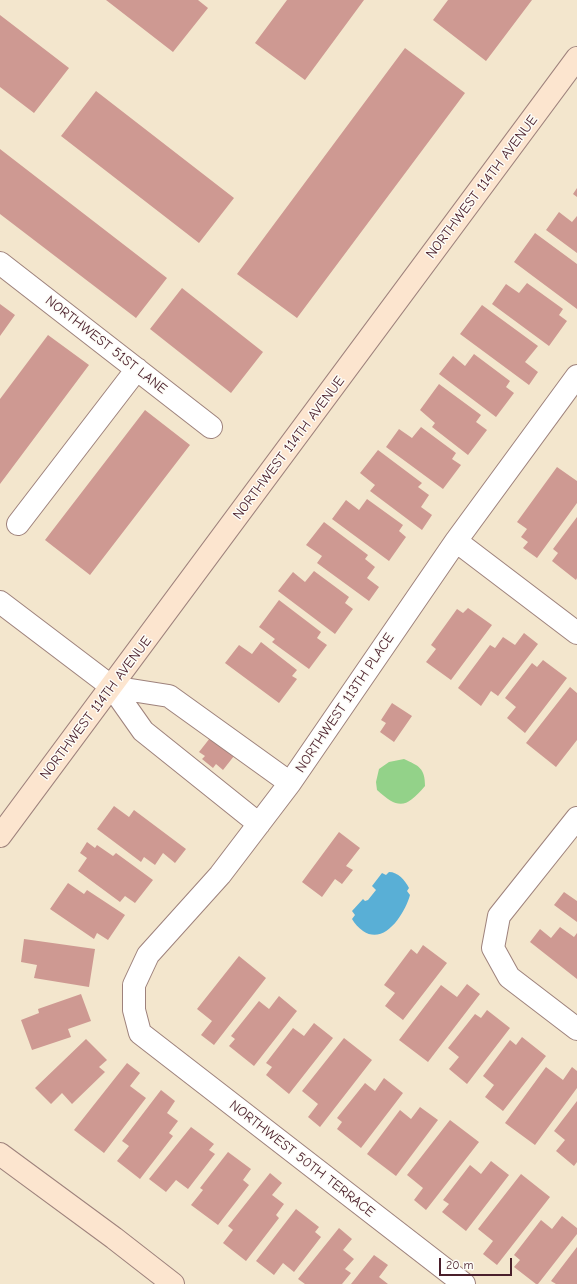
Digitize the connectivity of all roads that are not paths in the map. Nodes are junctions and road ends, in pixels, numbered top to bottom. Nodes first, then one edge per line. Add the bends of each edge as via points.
1 (577, 58) edge
2 (0, 263) edge
3 (137, 369) junction
4 (577, 376) edge
5 (211, 427) dead end
6 (18, 524) dead end
7 (456, 541) junction
8 (0, 602) edge
9 (577, 633) edge
10 (112, 687) junction
11 (290, 783) junction
12 (577, 818) edge
13 (259, 824) junction
14 (0, 836) edge
15 (577, 1029) edge
16 (140, 1033) joint
17 (0, 1154) edge
18 (173, 1284) edge
19 (464, 1284) edge

1 - 10 street, NORTHWEST 114TH AVENUE
2 - 3 street, NORTHWEST 51ST LANE
3 - 5 street, NORTHWEST 51ST LANE
3 - 6 street
4 - 7 street, NORTHWEST 113TH PLACE
7 - 9 street
7 - 11 street, NORTHWEST 113TH PLACE
8 - 10 street
10 - 11 street via 169,696
10 - 13 street via 143,731
10 - 14 street, NORTHWEST 114TH AVENUE
11 - 13 street, NORTHWEST 113TH PLACE
12 - 15 street via 499,916 493,948 510,977
13 - 16 street, NORTHWEST 113TH PLACE via 220,875 148,955 134,985 134,1010
16 - 19 street, NORTHWEST 50TH TERRACE
17 - 18 street

